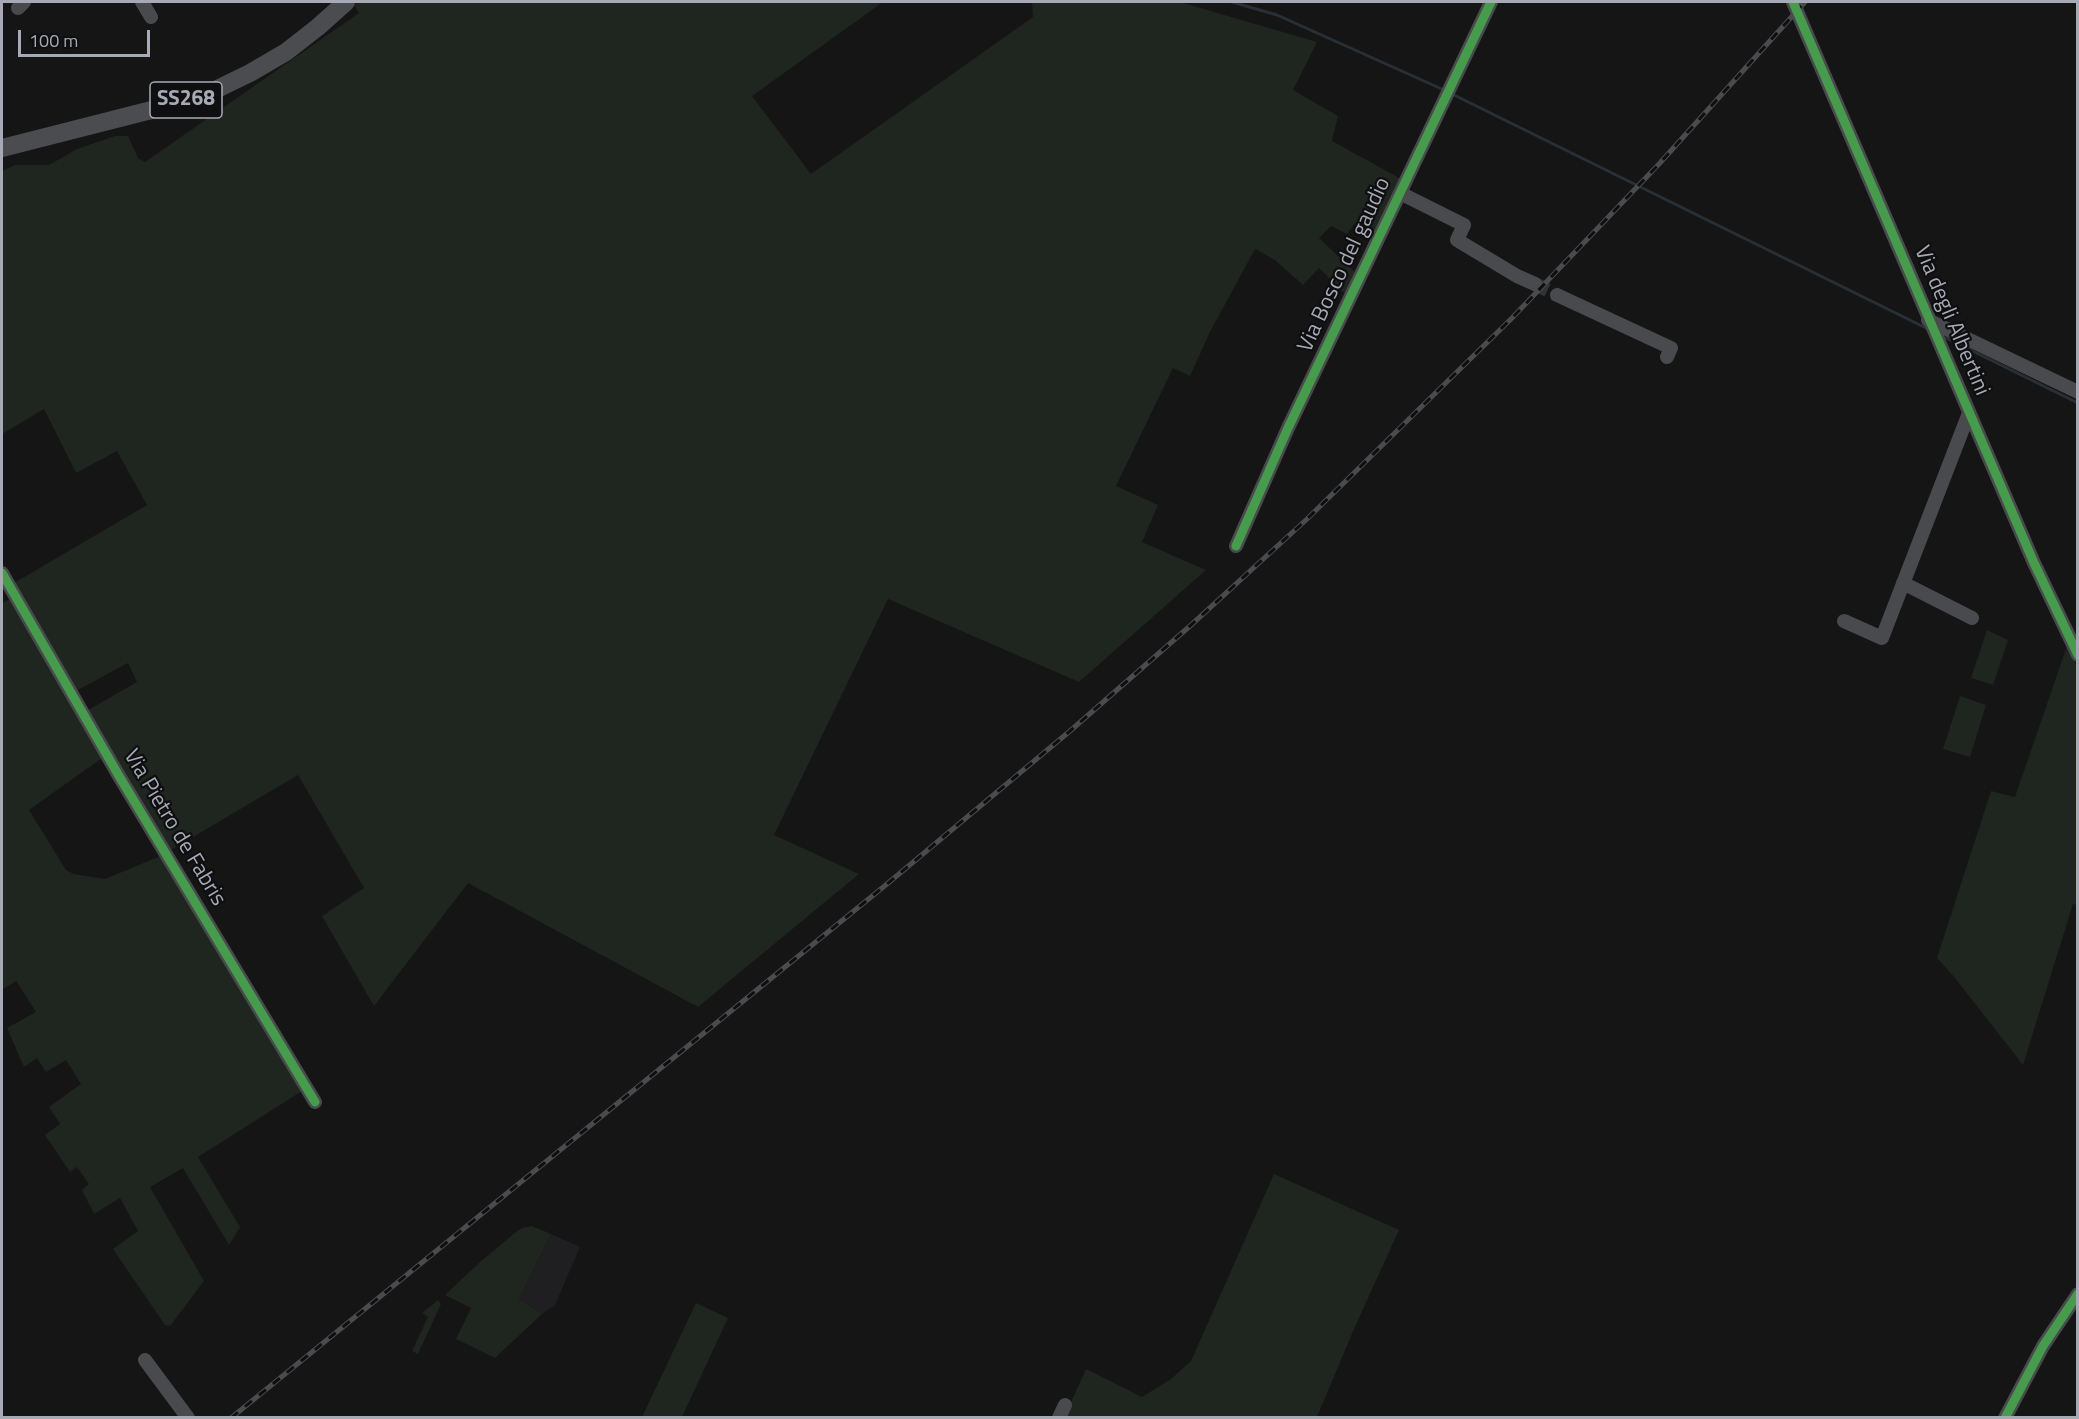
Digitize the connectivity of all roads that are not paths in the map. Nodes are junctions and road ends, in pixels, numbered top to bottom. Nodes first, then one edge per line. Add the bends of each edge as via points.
1 (142, 2) edge
2 (346, 2) edge
3 (1491, 2) edge
4 (1793, 2) edge
5 (151, 17) dead end
6 (2, 148) edge
7 (1400, 193) junction
8 (1535, 284) tunnel mouth
9 (1557, 294) tunnel mouth
10 (1932, 328) junction
11 (1667, 357) dead end
12 (2078, 392) edge
13 (1969, 413) junction
14 (1236, 546) dead end
15 (2, 573) edge
16 (1903, 583) junction
17 (1972, 618) dead end
18 (1844, 621) dead end
19 (2078, 655) edge
20 (315, 1102) dead end
21 (2078, 1294) edge
22 (145, 1360) dead end
23 (188, 1418) edge
24 (2005, 1418) edge

1 - 5 street
2 - 6 highway, SS268 via 286,52 213,90 175,104
3 - 7 street, Via Bosco del gaudio
4 - 10 street, Via degli Albertini
7 - 8 street via 1464,225 1457,240
7 - 14 street, Via Bosco del gaudio
9 - 11 street via 1671,348
10 - 12 street
10 - 13 street, Via degli Albertini
13 - 16 street
13 - 19 street, Via degli Albertini
15 - 20 street, Via Pietro de Fabris
16 - 17 street
16 - 18 street via 1882,638
21 - 24 street via 2043,1346
22 - 23 street

